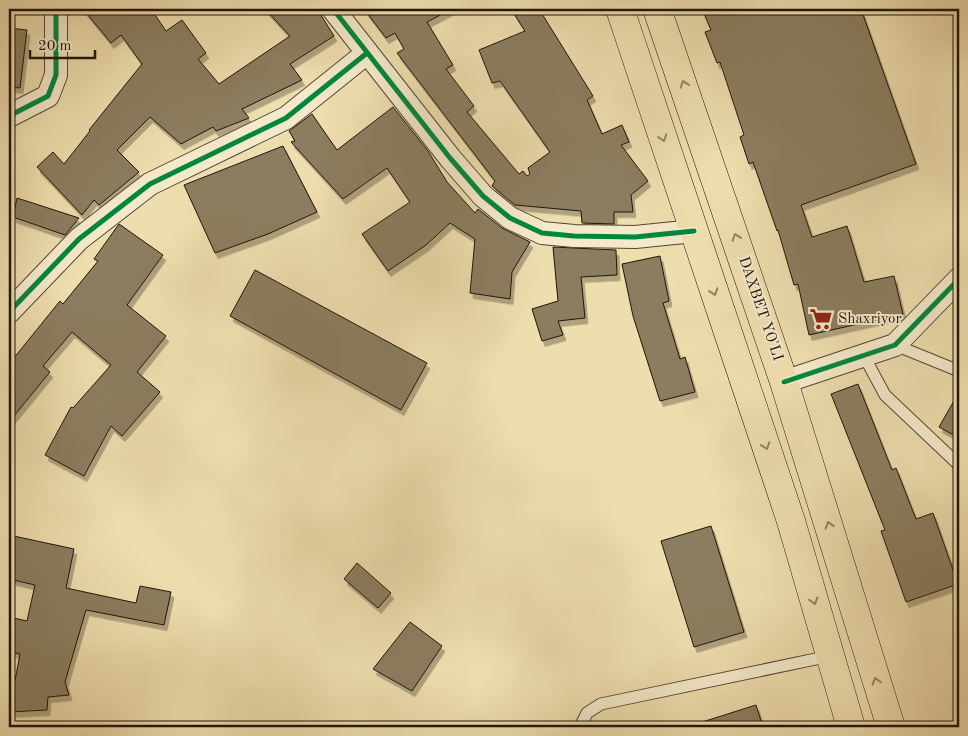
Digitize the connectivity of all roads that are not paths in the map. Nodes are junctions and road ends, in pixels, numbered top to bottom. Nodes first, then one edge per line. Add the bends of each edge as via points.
1 (56, 9) edge
2 (333, 9) edge
3 (620, 9) edge
4 (657, 9) edge
5 (367, 53) junction
6 (9, 116) edge
7 (694, 231) junction
8 (959, 279) edge
9 (9, 312) edge
10 (895, 346) junction
11 (864, 356) junction
12 (959, 371) edge
13 (784, 382) junction
14 (959, 464) edge
15 (830, 656) junction
16 (580, 727) edge
17 (851, 727) edge
18 (891, 727) edge

1 - 6 street via 56,75 48,96
2 - 5 street
3 -> 7 main road
13 -> 4 main road, DAXBET YO'LI
5 - 7 street via 483,196 510,218 542,232 574,236 635,237
5 - 9 street via 286,118 150,184 79,239
7 -> 15 main road via 791,521
8 - 10 street
10 - 11 street
10 - 12 lane
11 - 13 street
11 - 14 lane via 885,395
18 -> 13 main road, DAXBET YO'LI
15 - 16 lane via 601,704 587,713
15 - 17 main road

